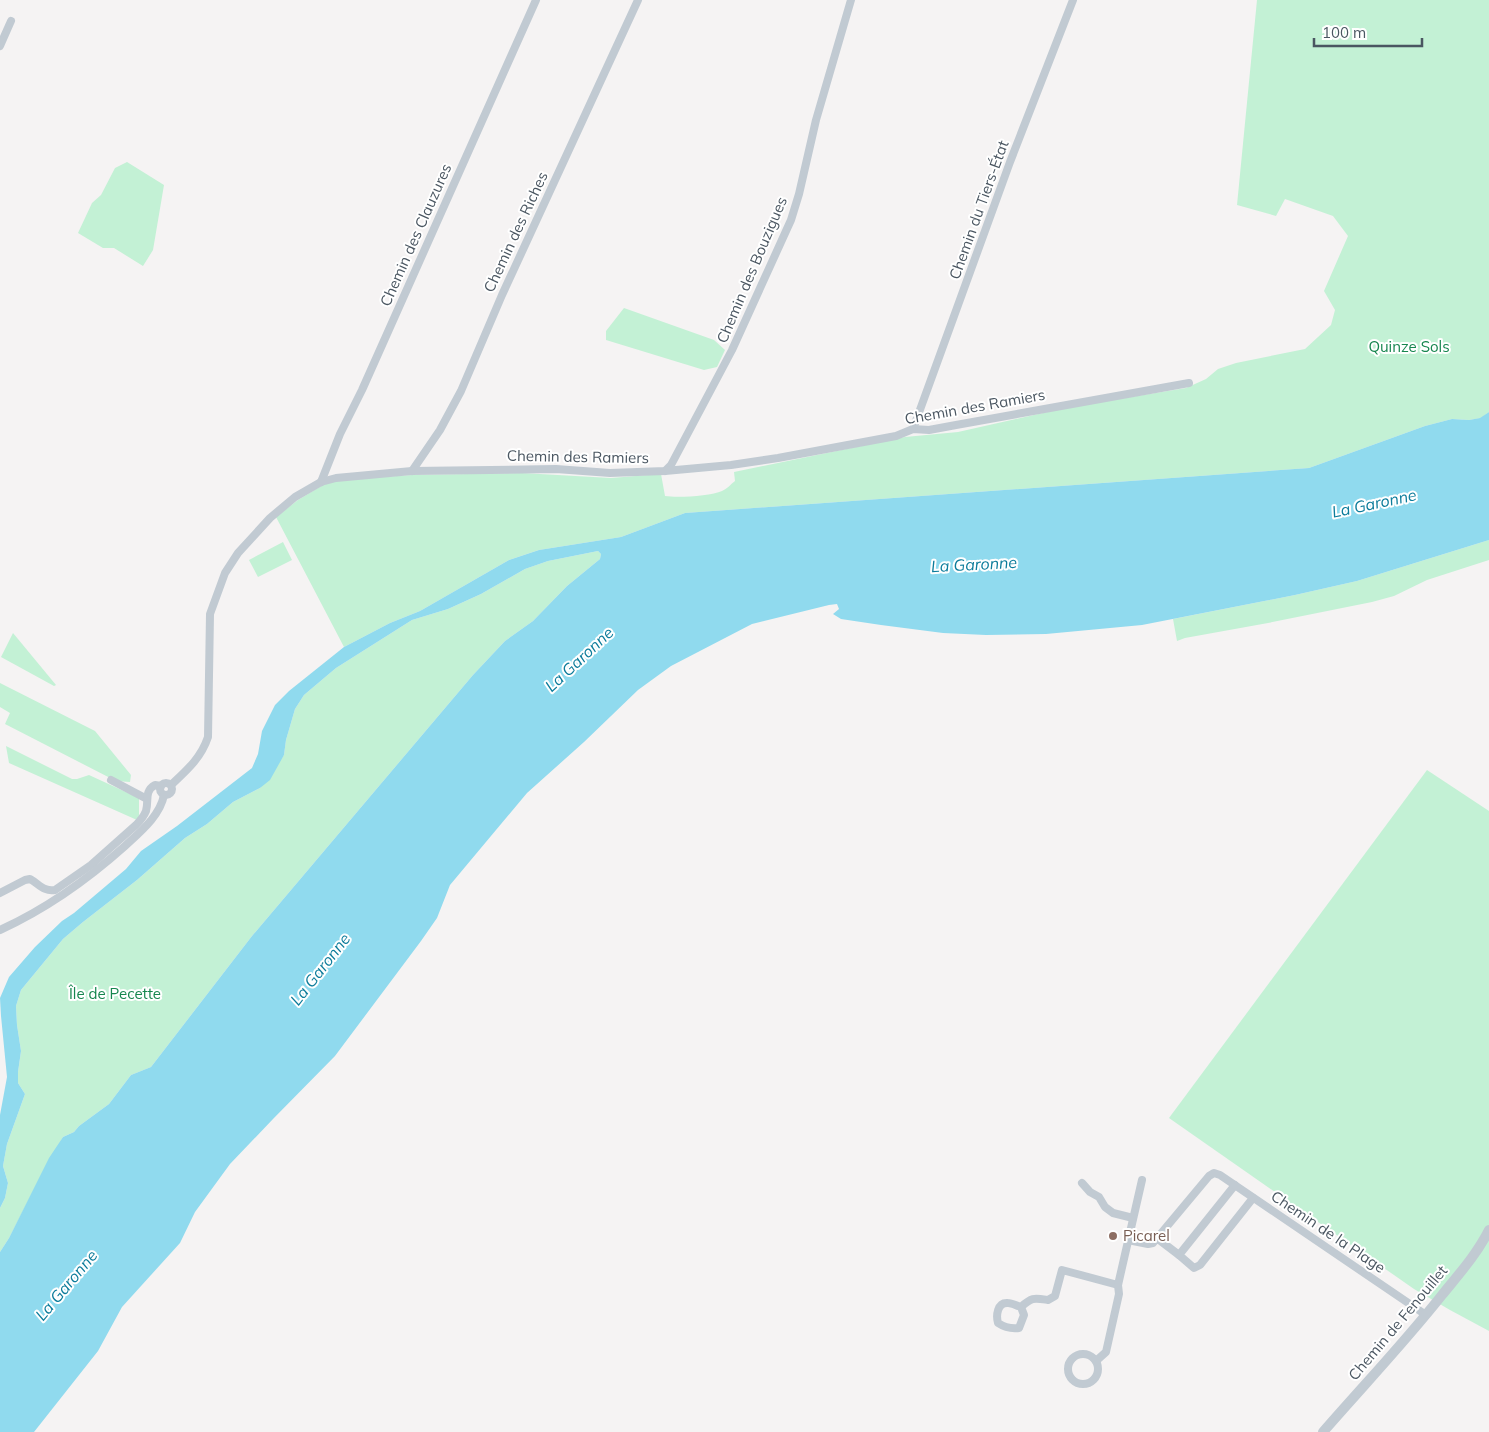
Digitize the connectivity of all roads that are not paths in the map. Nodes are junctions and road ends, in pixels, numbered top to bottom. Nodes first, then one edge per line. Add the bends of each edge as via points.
1 (536, 0) edge
2 (638, 0) edge
3 (851, 0) edge
4 (1072, 0) edge
5 (11, 21) dead end
6 (0, 46) edge
7 (1189, 383) dead end
8 (913, 429) junction
9 (676, 454) junction
10 (684, 469) junction
11 (412, 471) junction
12 (665, 471) junction
13 (320, 482) junction
14 (111, 780) dead end
15 (171, 785) junction
16 (161, 786) junction
17 (164, 795) junction
18 (146, 799) junction
19 (0, 893) edge
20 (0, 930) edge
21 (1142, 1180) dead end
22 (1082, 1183) dead end
23 (1235, 1185) junction
24 (1253, 1198) junction
25 (1133, 1218) junction
26 (1489, 1230) edge
27 (1158, 1239) junction
28 (1128, 1240) junction
29 (1179, 1255) junction
30 (1118, 1285) junction
31 (1021, 1307) dead end
32 (1426, 1315) junction
33 (1096, 1360) junction
34 (1323, 1432) edge

1 - 13 street, Chemin des Clauzures
2 - 11 street, Chemin des Riches via 461,391
3 - 9 street, Chemin des Bouzigues via 791,220 732,350
4 - 8 street, Chemin du Tiers-État
5 - 6 street
7 - 8 street, Chemin des Ramiers via 929,430
8 - 10 street, Chemin des Ramiers via 896,436 778,458
9 - 10 street
9 - 12 street, Chemin des Bouzigues
10 - 12 street, Chemin des Ramiers
11 - 12 street, Chemin des Ramiers
11 - 13 street, Chemin des Ramiers
13 - 15 street, Chemin des Ramiers via 270,518 224,573 210,614 208,736 198,758
14 - 18 street
15 - 16 street
15 - 17 street via 172,792
16 - 17 street via 160,791
16 - 18 street via 150,788
17 - 20 street via 150,821 104,865 38,911
18 - 19 street via 146,809 136,825 56,890 45,889 30,879
21 - 25 street
22 - 25 street via 1113,1213
23 - 24 street, Chemin de la Plage
23 - 27 street, Chemin de la Plage via 1220,1175 1214,1173 1209,1176
23 - 29 street
24 - 29 street via 1200,1265 1194,1268
24 - 32 street, Chemin de la Plage
25 - 28 street
26 - 32 street, Chemin de Fenouillet
27 - 28 street via 1148,1244
27 - 29 street
28 - 30 street
30 - 31 street via 1062,1270 1055,1296 1048,1300 1034,1298
30 - 33 street via 1119,1294 1106,1352
32 - 34 street, Chemin de Fenouillet
33 - 33 street via 1089,1355 1073,1357 1068,1364 1068,1373 1073,1381 1090,1383 1096,1377

